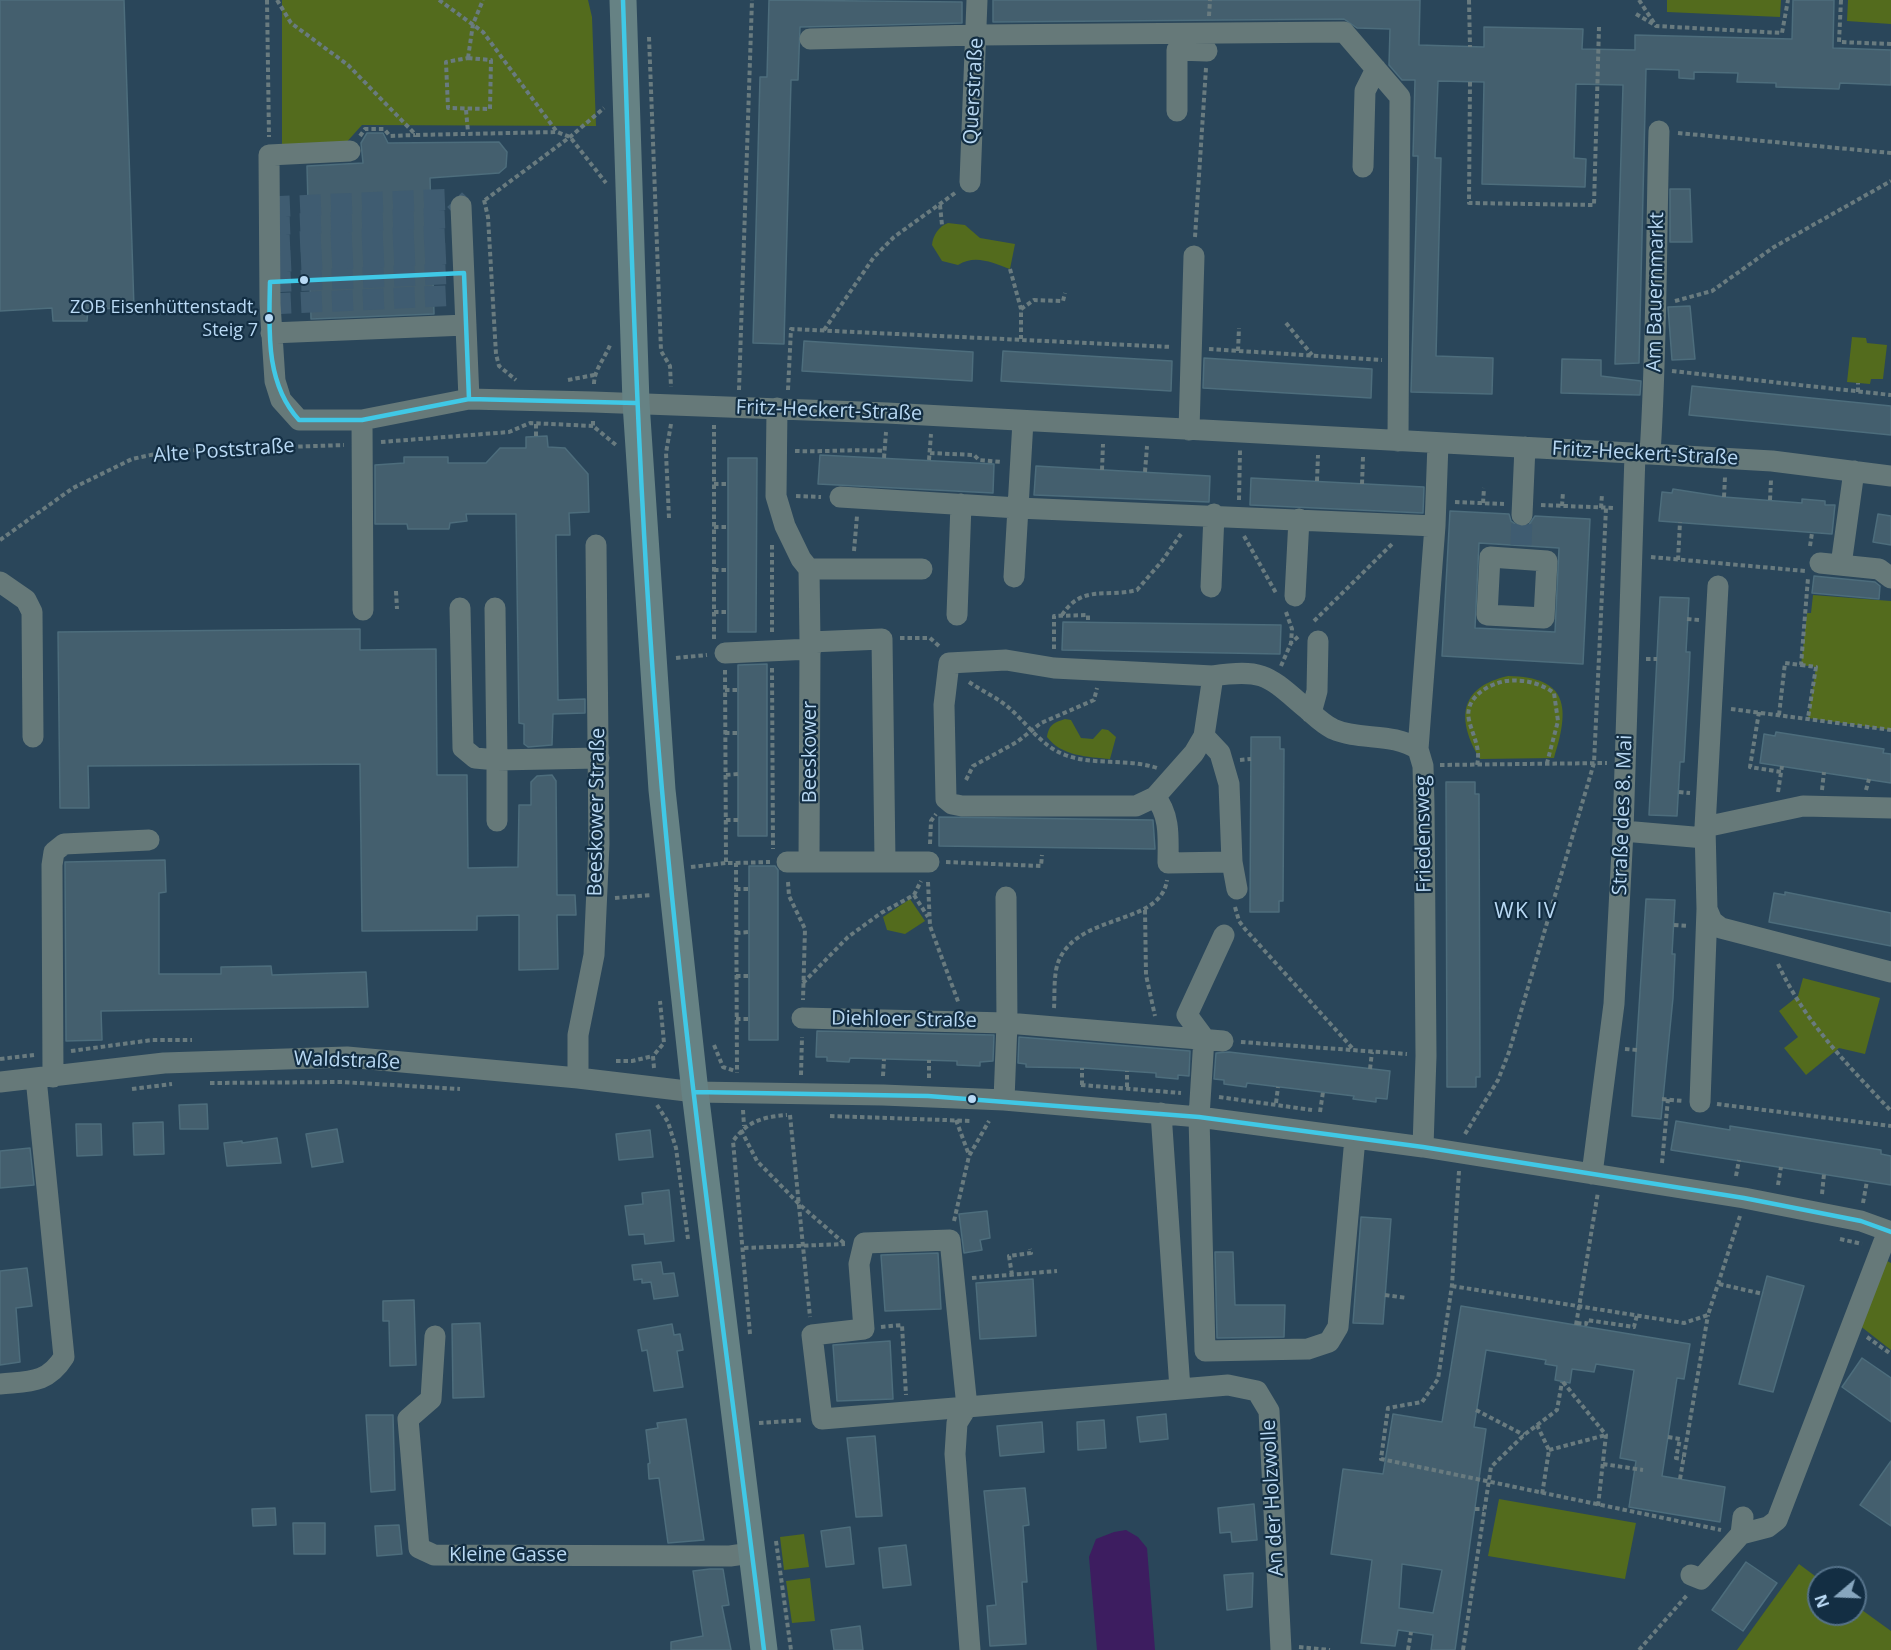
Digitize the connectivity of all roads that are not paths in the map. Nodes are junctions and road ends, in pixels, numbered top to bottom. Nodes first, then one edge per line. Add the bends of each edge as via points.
1 (623, 0) edge
2 (977, 0) edge
3 (977, 35) junction
4 (810, 39) dead end
5 (1208, 42) junction
6 (1376, 69) junction
7 (1177, 111) dead end
8 (1659, 131) road end
9 (350, 151) road end
10 (1363, 166) dead end
11 (970, 182) road end
12 (460, 206) road end
13 (1194, 256) road end
14 (466, 325) junction
15 (271, 333) junction
16 (469, 399) junction
17 (636, 403) junction
18 (782, 409) junction
19 (362, 420) junction
20 (1023, 421) junction
21 (1189, 430) junction
22 (1398, 441) junction
23 (1438, 443) junction
24 (1525, 447) junction
25 (1643, 454) junction
26 (1854, 471) junction
27 (1891, 476) edge
28 (849, 497) road end
29 (962, 504) junction
30 (1018, 508) junction
31 (1204, 514) junction
32 (1521, 515) tunnel mouth
33 (1299, 519) junction
34 (1435, 526) junction
35 (596, 545) dead end
36 (1820, 563) dead end
37 (1841, 565) junction
38 (809, 569) junction
39 (922, 570) dead end
40 (1014, 577) dead end
41 (1891, 578) edge
42 (0, 582) edge
43 (1718, 586) dead end
44 (1211, 587) dead end
45 (1285, 599) road end
46 (460, 608) dead end
47 (495, 608) dead end
48 (363, 610) dead end
49 (957, 615) dead end
50 (1318, 641) dead end
51 (811, 645) junction
52 (719, 653) road end
53 (1213, 676) junction
54 (1311, 713) junction
55 (1204, 736) junction
56 (33, 737) dead end
57 (1421, 757) junction
58 (599, 758) junction
59 (497, 760) junction
60 (1155, 797) junction
61 (1891, 808) edge
62 (497, 821) dead end
63 (1623, 831) junction
64 (1705, 833) junction
65 (149, 840) dead end
66 (885, 861) junction
67 (780, 862) road end
68 (809, 862) junction
69 (929, 862) road end
70 (1232, 862) junction
71 (1237, 889) road end
72 (1006, 897) dead end
73 (1707, 909) junction
74 (1224, 935) dead end
75 (1891, 972) edge
76 (802, 1018) road end
77 (1007, 1023) junction
78 (1214, 1040) junction
79 (45, 1077) junction
80 (578, 1078) junction
81 (0, 1082) edge
82 (695, 1092) junction
83 (1004, 1101) junction
84 (1700, 1102) road end
85 (1161, 1113) junction
86 (1199, 1117) junction
87 (1356, 1138) junction
88 (1423, 1147) junction
89 (1592, 1186) junction
90 (1887, 1237) edge
91 (435, 1336) dead end
92 (0, 1384) edge
93 (1180, 1389) junction
94 (967, 1407) junction
95 (751, 1553) junction
96 (1696, 1577) road end
97 (1280, 1648) edge
98 (764, 1650) edge
99 (970, 1650) edge

1 - 17 main road
2 - 3 street, Querstraße
3 - 4 street
3 - 5 street
3 - 11 street, Querstraße
5 - 6 street via 1344,32
5 - 7 street via 1177,50
6 - 10 street via 1365,92
6 - 22 street via 1400,97
8 - 25 street, Am Bauernmarkt via 1656,369
9 - 15 street, Alte Poststraße via 269,155
12 - 14 street
13 - 21 street
14 - 15 street
14 - 16 street
15 - 19 street, Alte Poststraße via 275,381 288,411 299,420
16 - 17 street, Alte Poststraße
16 - 19 street, Alte Poststraße
17 - 18 street, Fritz-Heckert-Straße
17 - 82 main road via 662,790
18 - 20 street, Fritz-Heckert-Straße
18 - 38 street via 776,451 776,496 783,521
19 - 48 street
20 - 21 street, Fritz-Heckert-Straße
20 - 30 street
21 - 22 street, Fritz-Heckert-Straße
22 - 23 street, Fritz-Heckert-Straße
23 - 24 street, Fritz-Heckert-Straße
23 - 34 street
24 - 25 street, Fritz-Heckert-Straße
24 - 32 street
25 - 26 street, Fritz-Heckert-Straße via 1772,461
25 - 63 street, Straße des 8. Mai via 1632,555
26 - 27 street, Fritz-Heckert-Straße
26 - 37 street
28 - 29 street
29 - 30 street
29 - 49 street
30 - 31 street
30 - 40 street
31 - 33 street
31 - 44 street
33 - 34 street
33 - 45 street
34 - 57 street
35 - 58 street, Beeskower Straße
36 - 37 street
37 - 41 street via 1879,569
38 - 39 street
38 - 51 street
42 - 56 street via 26,600 32,612
43 - 64 street
46 - 59 street via 463,748 475,758
47 - 59 street
50 - 54 street via 1317,691
51 - 52 street
51 - 66 street via 882,639
51 - 68 street, Beeskower
53 - 54 street, Friedensweg via 1259,674 1276,681
53 - 55 street
53 - 60 street, Friedensweg via 1054,668 1006,660 949,663 944,705 946,799 952,804 1136,806
54 - 57 street, Friedensweg via 1343,732 1395,739
55 - 60 street
55 - 70 street via 1220,753 1229,784
57 - 88 street, Friedensweg via 1426,1056
58 - 59 street
58 - 80 street, Beeskower Straße via 594,955 578,1035
59 - 62 street
60 - 70 street via 1167,825 1168,863
61 - 64 street via 1803,806
63 - 64 street
63 - 89 street, Straße des 8. Mai via 1614,1004
64 - 73 street
65 - 79 street via 64,844 54,852
66 - 68 street
66 - 69 street
67 - 68 street
70 - 71 street
72 - 77 street
73 - 75 street via 1712,921 1721,928
73 - 84 street
74 - 78 street via 1187,1015
76 - 77 street, Diehloer Straße
77 - 78 street, Diehloer Straße
77 - 83 street
78 - 86 street
79 - 80 street, Waldstraße via 164,1063 347,1057
79 - 81 street, Waldstraße
79 - 92 street via 64,1357 55,1371 41,1380
80 - 82 street, Waldstraße
82 - 83 street
82 - 95 main road
83 - 85 street
85 - 86 street
85 - 93 street
86 - 87 street
86 - 87 street via 1205,1351 1308,1349 1329,1342 1338,1327
87 - 88 street
88 - 89 street via 1460,1160
89 - 90 street via 1744,1198 1861,1221
90 - 96 street via 1778,1520 1768,1527 1742,1525
91 - 95 street, Kleine Gasse via 431,1400 408,1419 419,1548 434,1555
93 - 94 street, An der Holzwolle
93 - 97 street, An der Holzwolle via 1228,1385 1257,1391 1269,1411
94 - 94 street, An der Holzwolle via 822,1419 812,1335 864,1329 855,1244 950,1240
94 - 99 street via 957,1423 955,1454
95 - 98 main road

